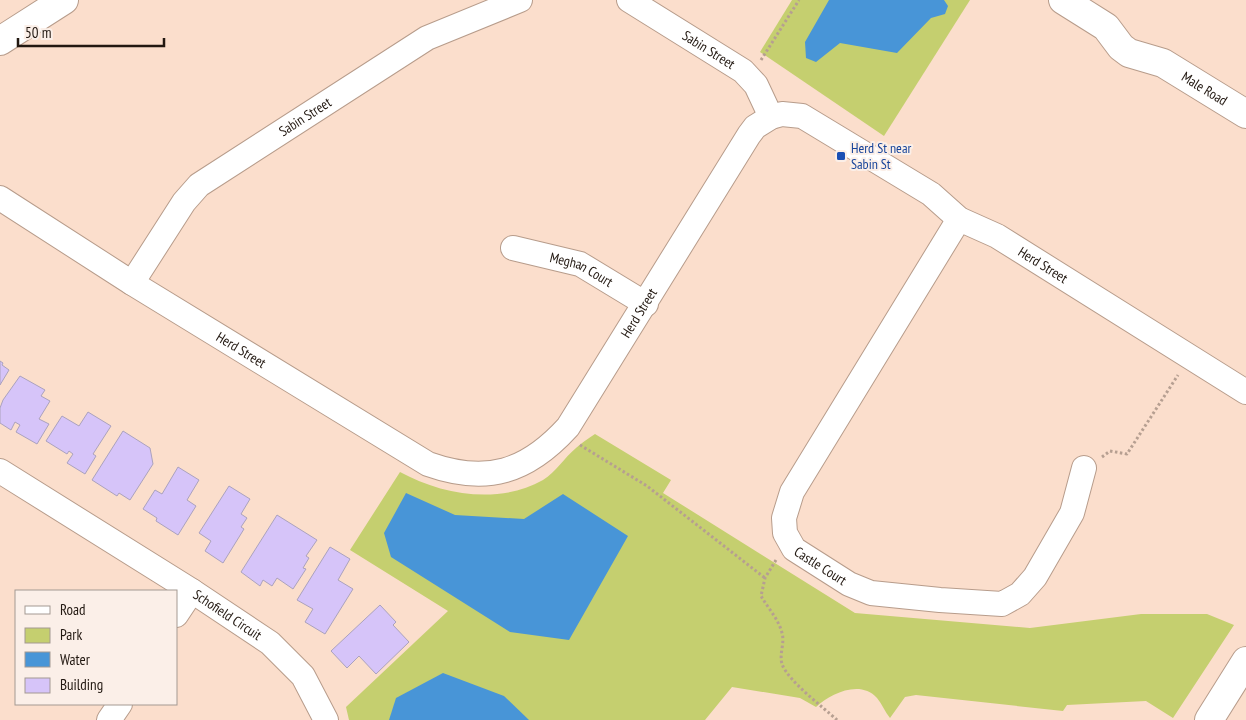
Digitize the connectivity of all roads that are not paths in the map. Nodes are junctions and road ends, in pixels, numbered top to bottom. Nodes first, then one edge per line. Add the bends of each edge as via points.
1 (64, 0) edge
2 (520, 0) edge
3 (629, 0) edge
4 (1063, 0) edge
5 (0, 41) edge
6 (1246, 114) edge
7 (771, 116) junction
8 (0, 198) edge
9 (959, 220) junction
10 (513, 248) dead end
11 (132, 283) junction
12 (646, 304) junction
13 (1246, 392) edge
14 (1084, 468) road end
15 (0, 472) edge
16 (192, 591) junction
17 (178, 612) edge
18 (1246, 661) edge
19 (119, 705) edge
20 (109, 720) edge
21 (326, 720) edge
22 (1209, 720) edge

1 - 5 street
2 - 11 street, Sabin Street via 428,38 199,185 184,202
3 - 7 street, Sabin Street via 750,78
4 - 6 street, Male Road via 1106,27 1139,36 1163,63
7 - 9 street, Herd Street via 794,114 810,120 931,194
7 - 12 street, Herd Street via 749,135
8 - 11 street, Herd Street
9 - 13 street, Herd Street via 997,236
9 - 14 street, Castle Court via 792,492 784,518 785,534 794,549 849,584 870,593 1002,604 1020,594 1035,577 1072,513
10 - 12 street, Meghan Court via 580,264
11 - 12 street, Herd Street via 428,464 468,474 512,469 545,451 568,427
15 - 16 street, Schofield Circuit
16 - 17 street
16 - 21 street, Schofield Circuit via 270,643 303,676
18 - 22 street
19 - 20 street

